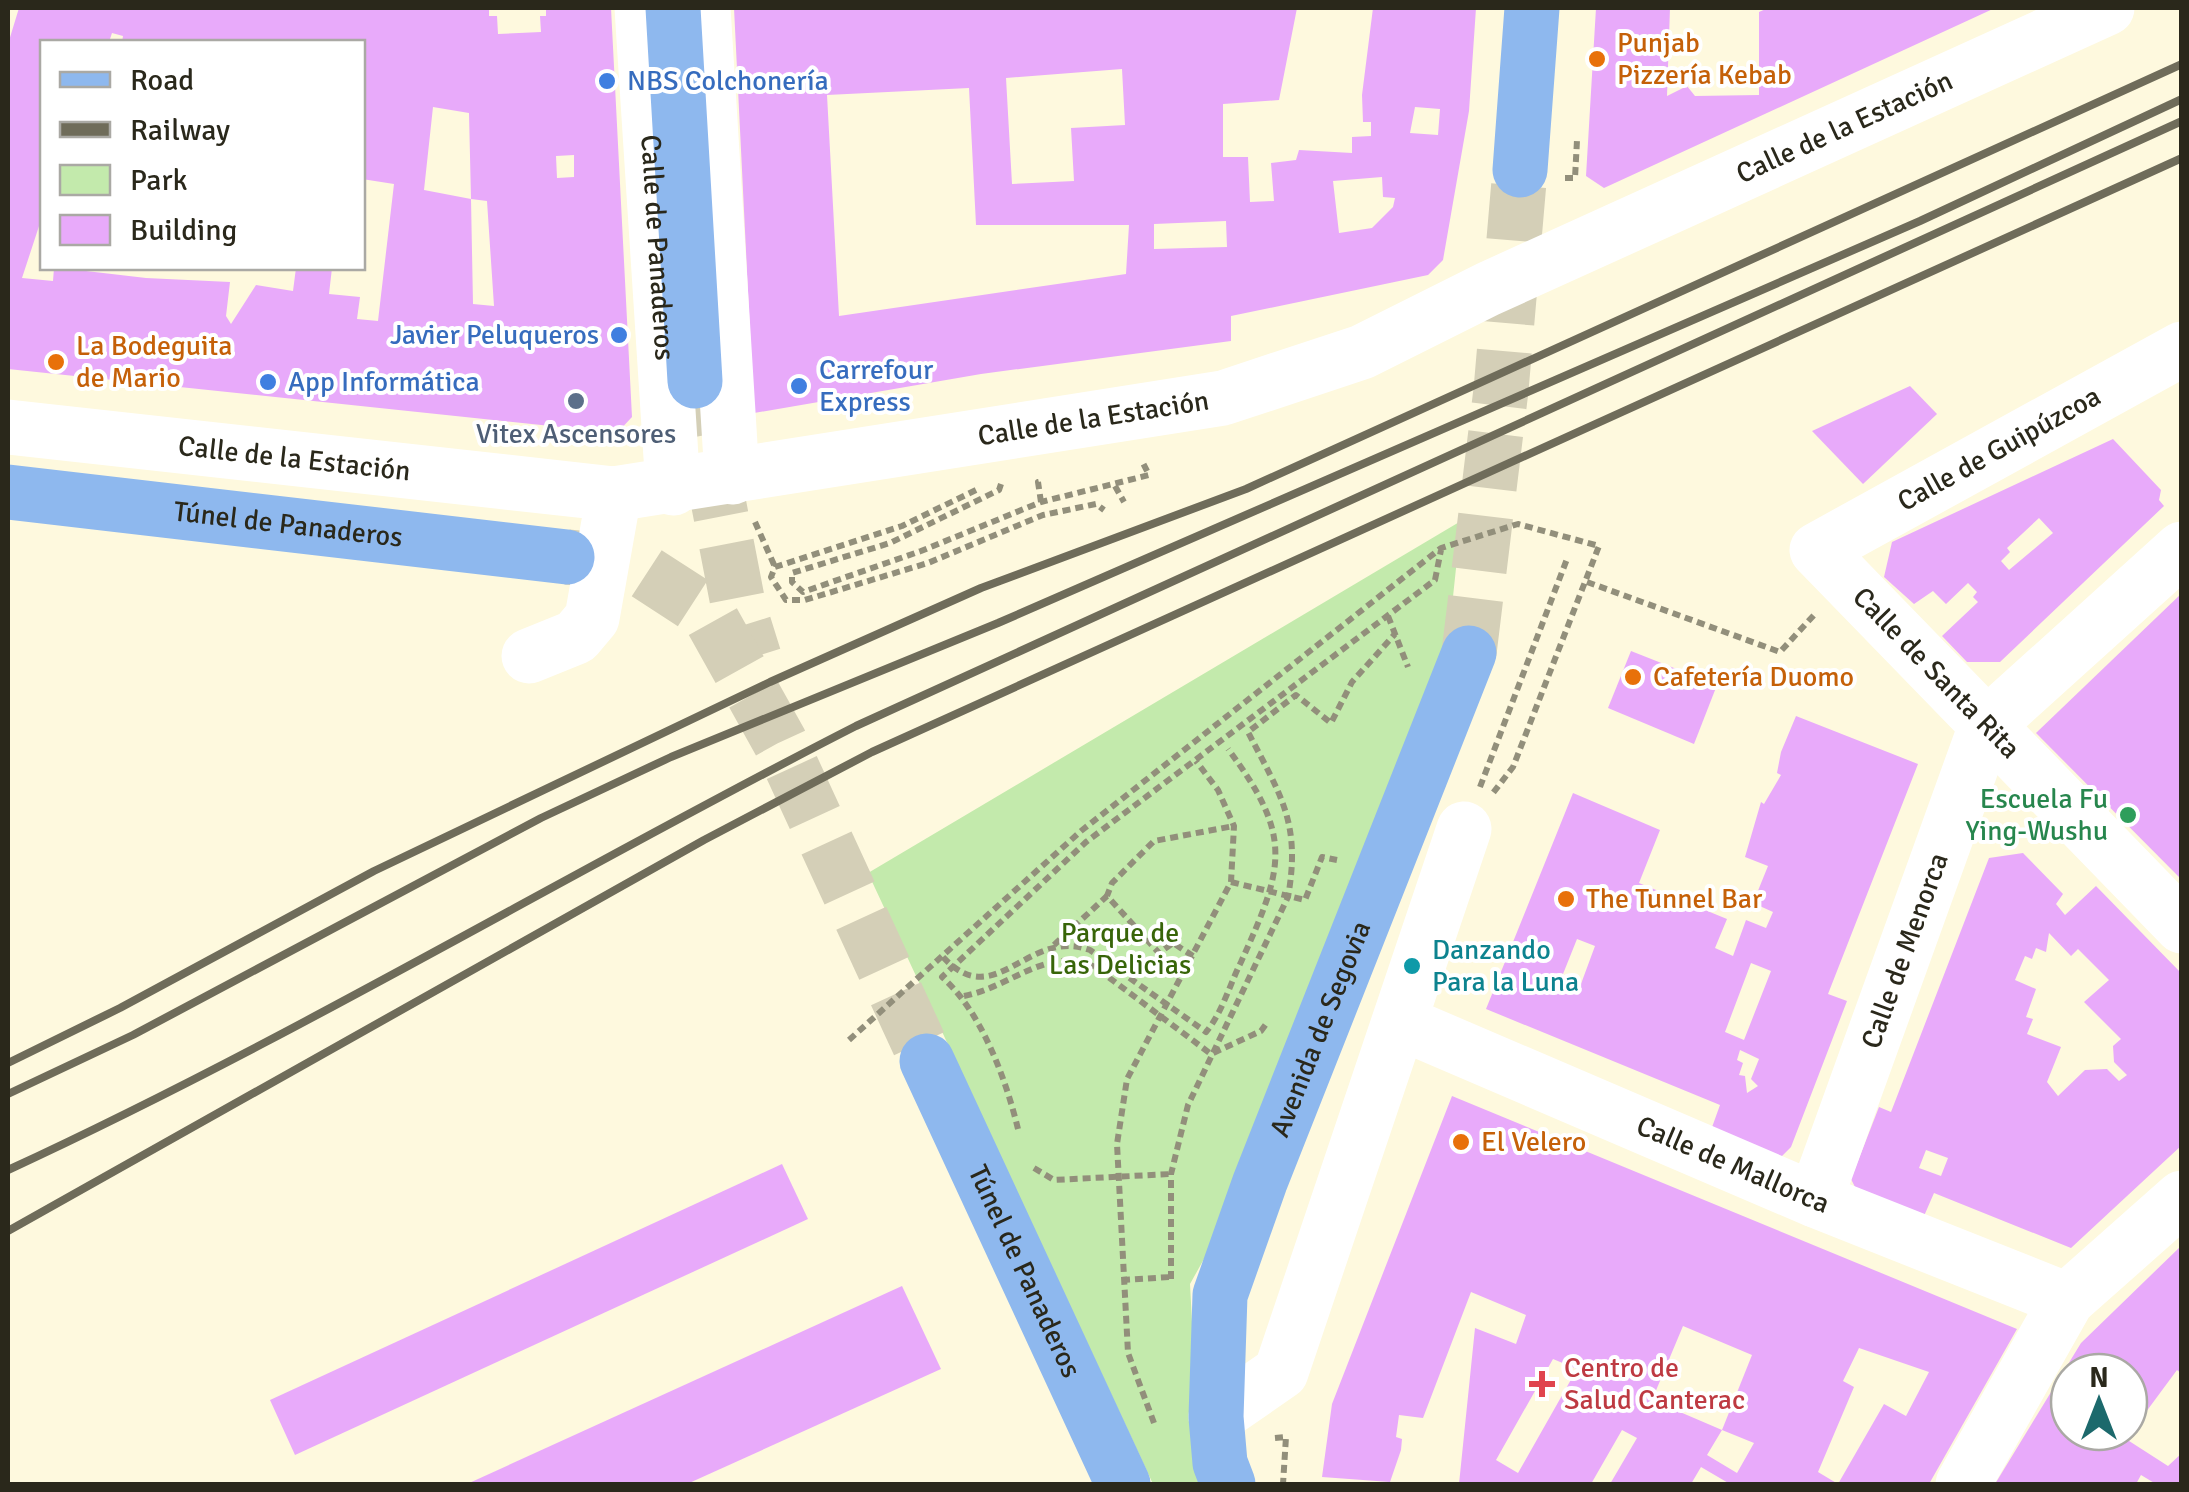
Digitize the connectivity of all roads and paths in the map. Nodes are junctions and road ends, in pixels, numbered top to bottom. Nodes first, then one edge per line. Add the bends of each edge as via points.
1 (642, 8) edge
2 (673, 8) edge
3 (703, 8) edge
4 (1532, 8) edge
5 (2106, 8) edge
6 (1520, 170) tunnel mouth
7 (2176, 360) edge
8 (694, 381) tunnel mouth
9 (8, 427) edge
10 (1146, 465) dead end
11 (732, 477) junction
12 (1038, 482) dead end
13 (1115, 486) junction
14 (672, 488) junction
15 (8, 492) edge
16 (614, 494) junction
17 (1041, 502) junction
18 (1124, 502) dead end
19 (1104, 510) dead end
20 (757, 527) dead end
21 (1442, 548) junction
22 (2182, 549) edge
23 (1817, 550) joint
24 (567, 557) tunnel mouth
25 (1567, 559) dead end
26 (775, 566) junction
27 (1587, 582) junction
28 (1822, 607) dead end
29 (1395, 634) dead end
30 (1469, 653) tunnel mouth
31 (529, 656) dead end
32 (1986, 726) junction
33 (1228, 749) dead end
34 (1196, 761) junction
35 (1234, 826) junction
36 (1464, 829) junction
37 (1322, 857) dead end
38 (1231, 882) junction
39 (1272, 893) junction
40 (1107, 896) junction
41 (1288, 897) junction
42 (2182, 926) edge
43 (1053, 946) junction
44 (1193, 956) junction
45 (943, 957) junction
46 (952, 967) junction
47 (964, 996) junction
48 (1165, 1003) junction
49 (1159, 1015) junction
50 (1402, 1022) junction
51 (850, 1040) dead end
52 (1211, 1054) junction
53 (927, 1061) tunnel mouth
54 (1020, 1137) dead end
55 (1030, 1162) dead end
56 (1171, 1174) junction
57 (1118, 1176) junction
58 (2182, 1198) edge
59 (1815, 1200) junction
60 (1171, 1277) junction
61 (1122, 1280) junction
62 (1172, 1296) dead end
63 (2068, 1300) junction
64 (1221, 1448) edge
65 (1123, 1484) edge
66 (1963, 1484) edge

1 - 14 street, Calle de Panaderos
2 - 8 main road
3 - 11 street
4 - 6 main road
5 - 11 street, Calle de la Estación via 1362,352 1223,398
7 - 23 street, Calle de Guipúzcoa
9 - 16 street, Calle de la Estación
10 - 13 path via 1149,474
11 - 14 street, Calle de la Estación
12 - 17 path
13 - 17 path
13 - 18 path
14 - 16 street, Calle de la Estación
15 - 24 main road, Túnel de Panaderos
16 - 31 street via 592,618 576,638
17 - 26 path via 802,592 792,582 792,572 890,543 999,490 999,468 993,482 902,526
19 - 26 path via 1096,504 1043,514 928,563 805,600 786,600 772,577
20 - 26 path
21 - 27 path via 1518,524 1599,546
21 - 34 path via 1435,580
21 - 45 path via 1081,831
22 - 32 street, Calle de Menorca
23 - 32 street, Calle de Santa Rita
25 - 36 path
27 - 28 path, Calle de Santa Rita via 1780,652
27 - 36 path via 1513,767
29 - 41 path via 1352,682 1331,723 1296,695 1248,732 1292,821
30 - 64 main road, Avenida de Segovia via 1220,1296
32 - 42 street, Calle de Santa Rita
32 - 59 street, Calle de Menorca
33 - 39 path via 1272,822
34 - 35 path
34 - 46 path via 1086,842
35 - 38 path
35 - 40 path via 1154,841
36 - 50 street
37 - 41 path via 1305,900
38 - 39 path
38 - 44 path
39 - 41 path
39 - 48 path via 1210,1028 1200,1031
40 - 43 path
40 - 44 path via 1159,953 1174,943
41 - 52 path
43 - 46 path via 978,980
43 - 48 path via 1090,950
44 - 48 path
45 - 46 path
45 - 51 path
46 - 47 path via 942,976
47 - 49 path via 1074,957
47 - 54 path
48 - 49 path
49 - 52 path
49 - 57 path via 1126,1079
50 - 59 street, Calle de Mallorca
50 - 64 street via 1281,1372
52 - 56 path via 1188,1105
53 - 65 main road, Túnel de Panaderos
55 - 57 path via 1054,1180
56 - 57 path
56 - 60 path
57 - 61 path
58 - 63 street
59 - 63 street, Calle de Mallorca
60 - 61 path
60 - 62 path
61 - 64 path via 1128,1353 1158,1432 1186,1447
63 - 66 street

